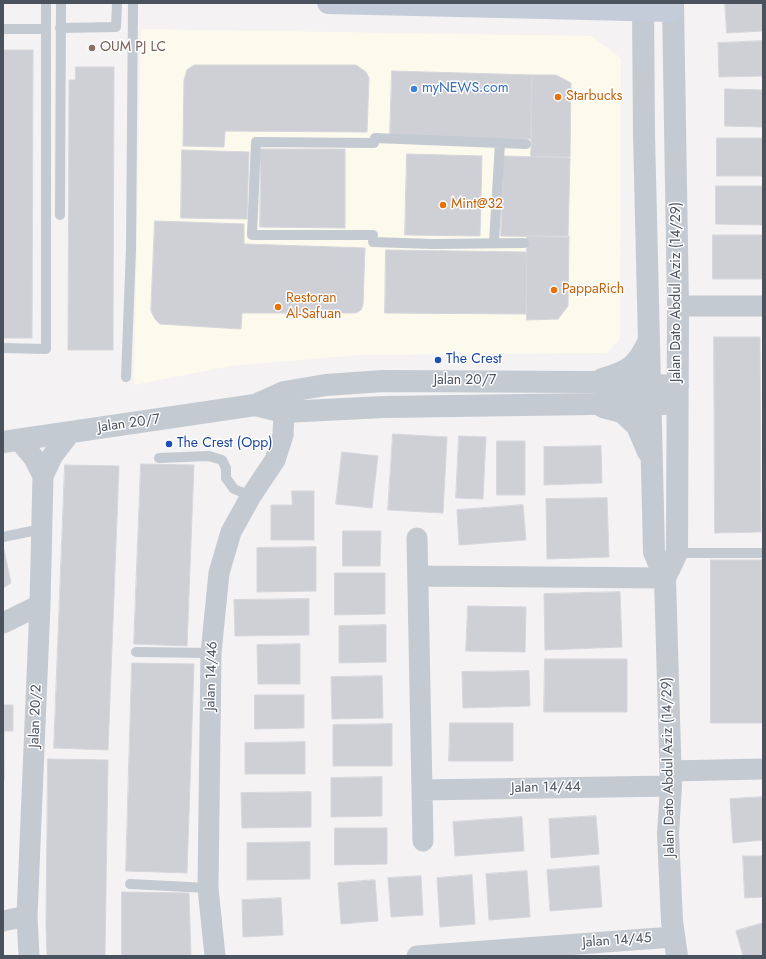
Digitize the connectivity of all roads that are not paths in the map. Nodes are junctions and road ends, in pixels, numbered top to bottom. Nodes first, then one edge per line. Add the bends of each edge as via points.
1 (46, 3) edge
2 (61, 3) edge
3 (117, 3) edge
4 (133, 3) edge
5 (328, 3) edge
6 (374, 4) edge
7 (643, 7) edge
8 (673, 7) edge
9 (60, 28) junction
10 (3, 29) edge
11 (45, 29) junction
12 (500, 144) junction
13 (526, 144) dead end
14 (60, 215) dead end
15 (494, 242) junction
16 (524, 243) dead end
17 (678, 306) junction
18 (763, 306) edge
19 (649, 340) junction
20 (3, 348) edge
21 (126, 377) dead end
22 (592, 382) junction
23 (650, 394) junction
24 (677, 395) junction
25 (592, 404) junction
26 (255, 405) junction
27 (284, 412) junction
28 (70, 433) junction
29 (11, 441) edge
30 (159, 458) dead end
31 (652, 462) junction
32 (43, 476) junction
33 (251, 496) junction
34 (42, 529) junction
35 (3, 537) edge
36 (417, 538) dead end
37 (677, 553) junction
38 (763, 553) edge
39 (418, 576) junction
40 (665, 578) junction
41 (40, 605) junction
42 (3, 623) edge
43 (136, 652) dead end
44 (211, 653) junction
45 (763, 769) edge
46 (670, 778) junction
47 (422, 790) junction
48 (423, 841) dead end
49 (130, 884) dead end
50 (208, 888) junction
51 (27, 916) junction
52 (3, 922) edge
53 (675, 947) edge
54 (550, 951) edge
55 (480, 954) edge
56 (29, 956) edge
57 (214, 956) edge
58 (417, 956) edge

1 - 11 lane
2 - 9 lane
3 - 9 lane via 116,27
4 - 21 lane via 131,249
5 - 6 main road
6 - 7 main road
7 - 8 main road
7 - 19 street, Jalan Dato Abdul Aziz (14/29)
8 - 17 street, Jalan Dato Abdul Aziz (14/29)
9 - 14 lane
10 - 11 lane
11 - 20 lane via 46,349
12 - 13 lane
12 - 15 lane
12 - 15 lane via 374,140 256,142 252,235 373,238 433,244
15 - 16 lane
17 - 18 street
17 - 24 street, Jalan Dato Abdul Aziz (14/29)
19 - 22 street via 642,356 633,366
19 - 23 street, Jalan Dato Abdul Aziz (14/29)
22 - 23 street, Jalan 20/7
22 - 26 street, Jalan 20/7 via 368,382 284,392
23 - 24 street, Jalan 20/7
23 - 25 street, Jalan 20/7
23 - 31 street, Jalan Dato Abdul Aziz (14/29)
24 - 37 street, Jalan Dato Abdul Aziz (14/29)
25 - 27 street, Jalan 20/7 via 384,407
25 - 31 street via 622,412 637,426
26 - 27 street, Jalan 20/7
26 - 28 street, Jalan 20/7
27 - 33 street, Jalan 14/46 via 283,435 275,460
28 - 29 street, Jalan 20/7
28 - 32 street, Jalan 20/2 via 53,455
29 - 32 street, Jalan 20/2 via 34,458
30 - 33 lane via 209,456 222,460 226,468 226,478 234,488
31 - 40 street, Jalan Dato Abdul Aziz (14/29) via 654,552
32 - 34 street, Jalan 20/2
33 - 44 street, Jalan 14/46 via 231,532 219,573
34 - 35 lane
34 - 41 street, Jalan 20/2
36 - 39 street
37 - 38 lane
37 - 40 street, Jalan Dato Abdul Aziz (14/29)
39 - 40 street
39 - 47 street
40 - 46 street, Jalan Dato Abdul Aziz (14/29)
41 - 42 street
41 - 51 street, Jalan 20/2
43 - 44 lane
44 - 50 street, Jalan 14/46
45 - 46 street, Jalan 14/44
46 - 47 street, Jalan 14/44
46 - 53 street, Jalan Dato Abdul Aziz (14/29) via 668,834
47 - 48 street
49 - 50 lane
50 - 57 street, Jalan 14/46
51 - 52 street
51 - 56 street, Jalan 20/2
53 - 54 street, Jalan 14/45
54 - 55 street, Jalan 14/45
55 - 58 street, Jalan 14/45

